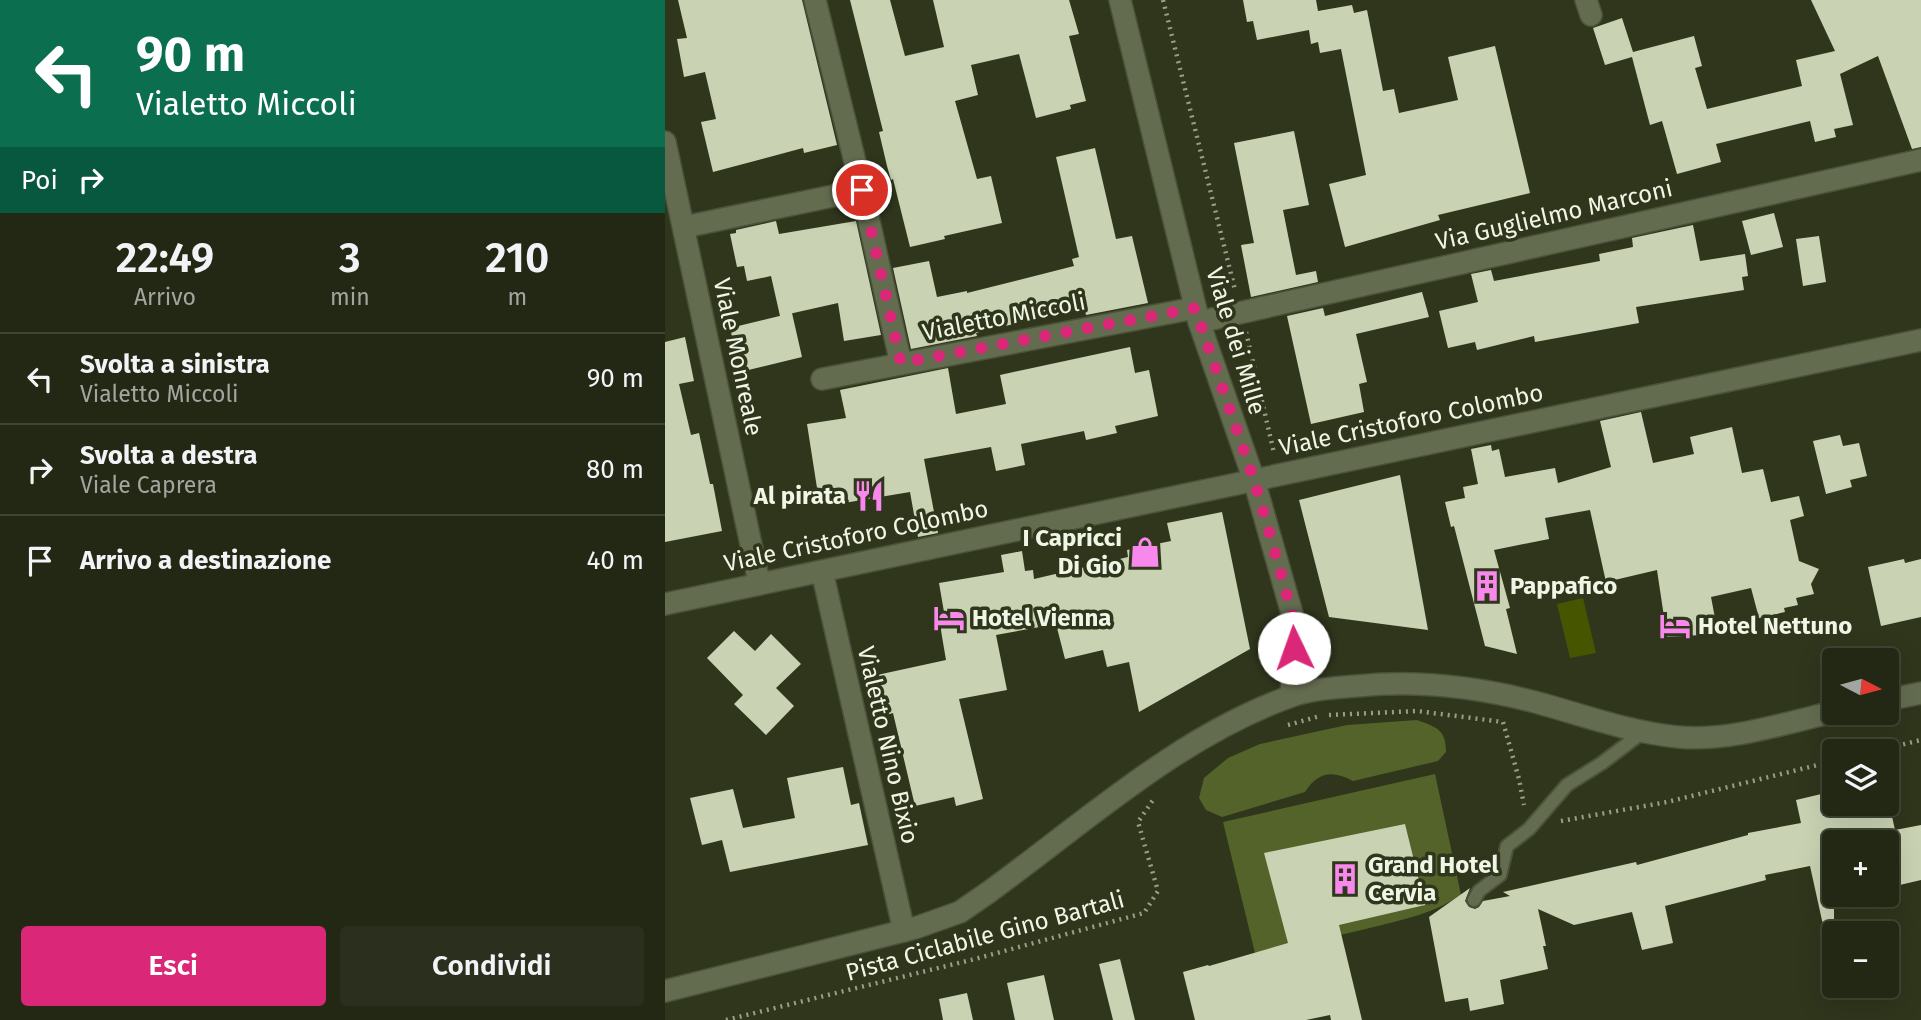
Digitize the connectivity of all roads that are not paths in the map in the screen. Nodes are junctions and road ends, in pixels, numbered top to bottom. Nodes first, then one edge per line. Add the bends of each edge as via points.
1 (815, 0) edge
2 (1120, 0) edge
3 (665, 142) edge
4 (1921, 160) edge
5 (862, 190) junction
6 (684, 227) junction
7 (1197, 315) junction
8 (1921, 340) edge
9 (901, 363) junction
10 (822, 379) dead end
11 (1254, 480) junction
12 (822, 570) junction
13 (759, 583) junction
14 (665, 604) edge
15 (1921, 693) edge
16 (1291, 696) junction
17 (1899, 698) edge
18 (1822, 715) edge
19 (1643, 732) junction
20 (1474, 900) dead end
21 (904, 931) junction
22 (665, 991) edge

1 - 5 street
2 - 7 street, Viale dei Mille
3 - 6 street, Viale Monreale
4 - 7 street, Via Guglielmo Marconi via 1241,312
5 - 6 street
5 - 9 street
6 - 13 street, Viale Monreale
7 - 9 street, Vialetto Miccoli
7 - 11 street, Viale dei Mille
8 - 11 street, Viale Cristoforo Colombo
9 - 10 street, Vialetto Miccoli
11 - 12 street, Viale Cristoforo Colombo
11 - 16 street, Viale dei Mille via 1295,624
12 - 13 street, Viale Cristoforo Colombo
12 - 21 street, Vialetto Nino Bixio
13 - 14 street, Viale Cristoforo Colombo
15 - 17 street
16 - 19 street via 1383,684 1446,686 1532,701
16 - 21 street via 1160,764 960,912
18 - 19 street via 1707,738
19 - 20 lane via 1567,785 1529,829 1507,846 1500,875
21 - 22 street

